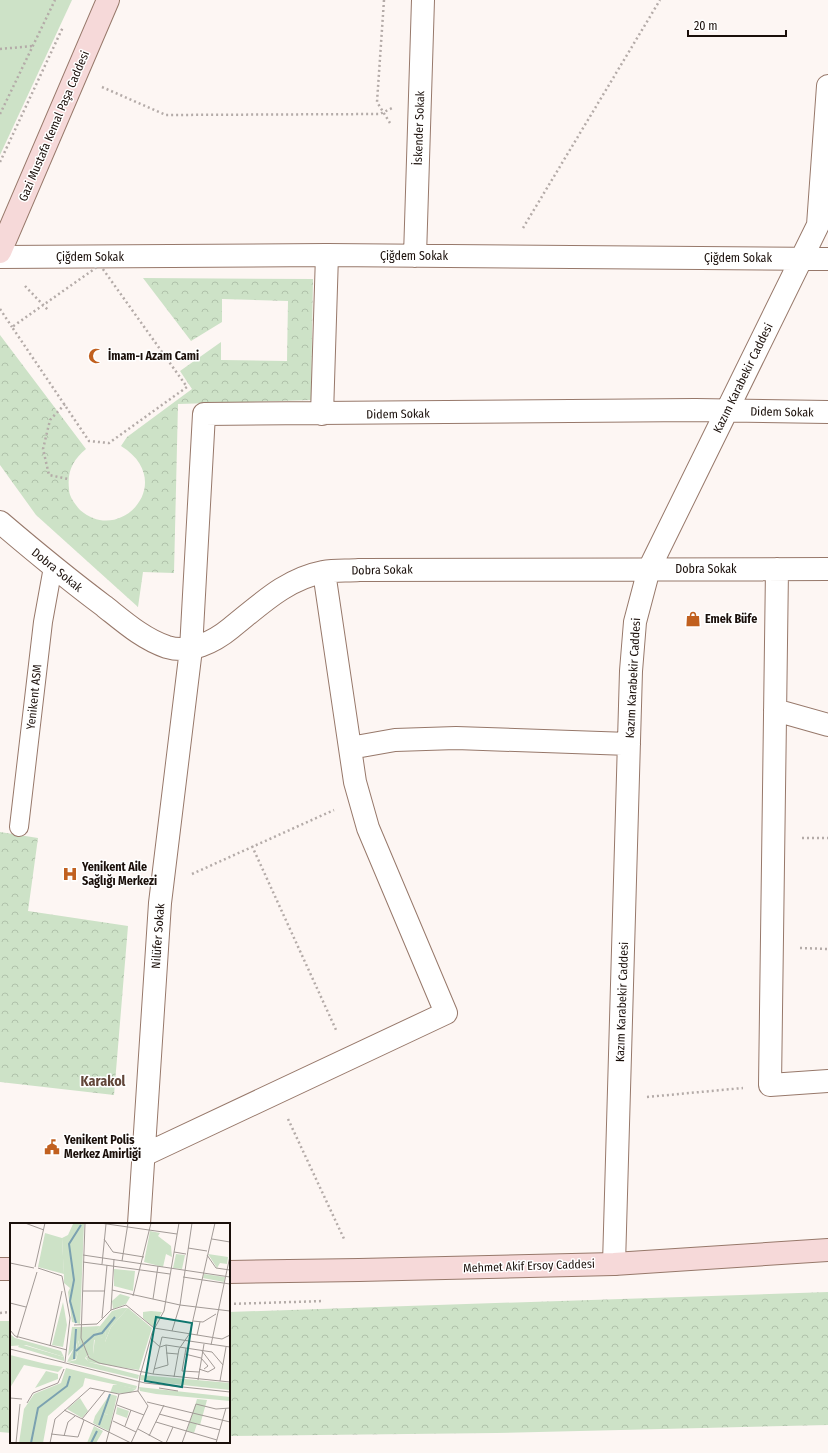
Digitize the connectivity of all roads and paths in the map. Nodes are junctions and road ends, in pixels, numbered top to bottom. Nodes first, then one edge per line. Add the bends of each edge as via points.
1 (55, 0) edge
2 (108, 0) edge
3 (384, 0) edge
4 (423, 0) edge
5 (660, 0) edge
6 (66, 21) dead end
7 (33, 46) junction
8 (0, 49) edge
9 (828, 86) edge
10 (97, 93) dead end
11 (420, 94) junction
12 (383, 113) junction
13 (0, 114) edge
14 (392, 127) dead end
15 (0, 162) edge
16 (0, 252) edge
17 (327, 255) junction
18 (415, 256) junction
19 (506, 256) junction
20 (0, 257) edge
21 (802, 258) junction
22 (828, 259) edge
23 (93, 261) junction
24 (44, 305) junction
25 (0, 309) edge
26 (49, 311) dead end
27 (12, 327) junction
28 (65, 404) junction
29 (727, 411) junction
30 (828, 412) edge
31 (322, 414) junction
32 (68, 479) dead end
33 (0, 522) edge
34 (53, 567) junction
35 (828, 568) edge
36 (649, 569) junction
37 (777, 569) junction
38 (324, 572) junction
39 (191, 649) junction
40 (775, 710) junction
41 (828, 725) edge
42 (629, 744) junction
43 (350, 748) junction
44 (360, 799) junction
45 (19, 827) dead end
46 (252, 846) junction
47 (162, 888) junction
48 (349, 1058) junction
49 (828, 1081) edge
50 (770, 1085) junction
51 (276, 1093) junction
52 (619, 1099) junction
53 (144, 1155) junction
54 (139, 1223) edge
55 (828, 1250) edge
56 (614, 1264) junction
57 (358, 1270) junction
58 (230, 1272) edge
59 (10, 1312) edge
60 (0, 1313) edge

1 - 7 path
2 - 16 street, Gazi Mustafa Kemal Paşa Caddesi
3 - 12 path via 377,102
4 - 11 street, İskender Sokak
5 - 19 path
6 - 15 path
7 - 8 path
7 - 13 path
9 - 21 street, Kazım Karabekir Caddesi via 818,224
10 - 12 path via 100,86 166,115
11 - 12 path
11 - 18 street, İskender Sokak
12 - 14 path
17 - 18 street, Çiğdem Sokak
17 - 23 street, Çiğdem Sokak
17 - 31 street
18 - 19 street, Çiğdem Sokak
19 - 21 street, Çiğdem Sokak
20 - 23 street, Çiğdem Sokak
21 - 22 street, Çiğdem Sokak
21 - 29 street, Kazım Karabekir Caddesi
23 - 24 path
23 - 28 path via 187,387 109,443 89,441
24 - 26 path
24 - 27 path
25 - 27 path
27 - 28 path
28 - 32 path via 50,420 43,449 50,475
29 - 30 street, Didem Sokak
29 - 31 street, Didem Sokak
29 - 36 street, Kazım Karabekir Caddesi
31 - 39 street, Didem Sokak via 204,414
33 - 34 street, Dobra Sokak
34 - 39 street, Dobra Sokak via 141,635 168,647
34 - 45 lane, Yenikent ASM via 43,622
35 - 37 street, Dobra Sokak
36 - 37 street, Dobra Sokak
36 - 38 street, Dobra Sokak
36 - 42 street, Kazım Karabekir Caddesi via 634,622
37 - 40 street
38 - 39 street, Dobra Sokak via 298,580 272,595 229,630
38 - 43 street
39 - 47 street, Nilüfer Sokak
40 - 41 street
40 - 50 street
42 - 43 street via 456,738 395,740
42 - 52 street, Kazım Karabekir Caddesi
43 - 44 street
44 - 46 path
44 - 48 street via 368,828 446,1012
46 - 47 path
46 - 48 path
47 - 53 street, Nilüfer Sokak
48 - 51 street
49 - 50 street
50 - 52 path
51 - 53 street
51 - 57 path
52 - 56 street, Kazım Karabekir Caddesi
53 - 54 street, Nilüfer Sokak
55 - 56 street, Mehmet Akif Ersoy Caddesi
56 - 57 street, Mehmet Akif Ersoy Caddesi
57 - 58 street, Mehmet Akif Ersoy Caddesi
59 - 60 path

